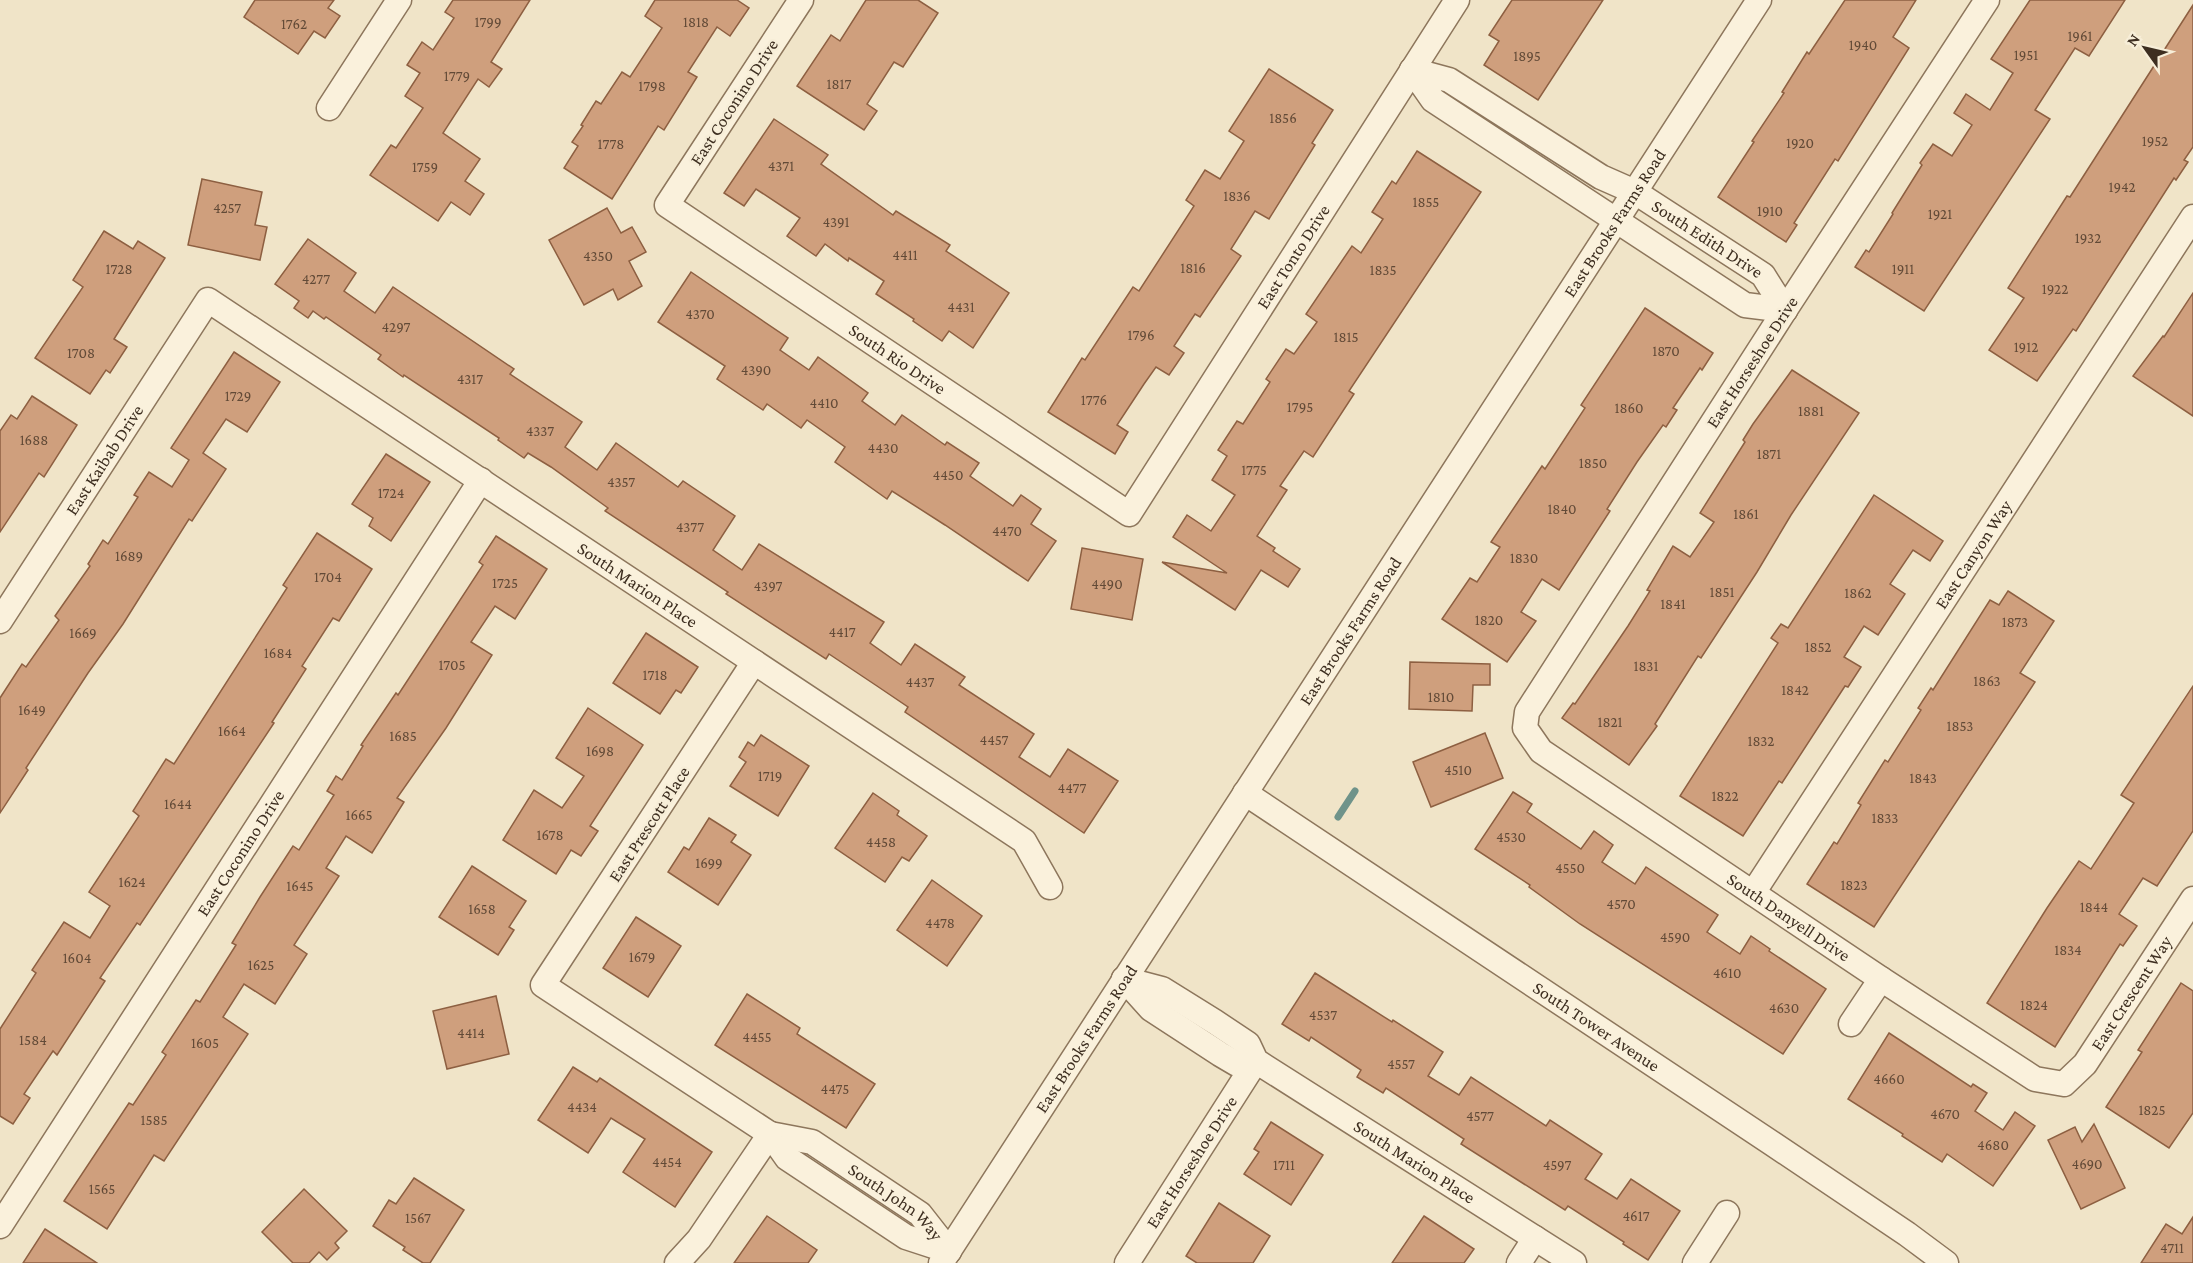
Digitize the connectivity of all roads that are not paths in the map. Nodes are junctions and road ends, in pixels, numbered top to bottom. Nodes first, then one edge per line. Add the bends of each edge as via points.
1 (399, 0) edge
2 (801, 0) edge
3 (1457, 0) edge
4 (1759, 0) edge
5 (1987, 0) edge
6 (1412, 70) junction
7 (328, 108) dead end
8 (1522, 126) junction
9 (1507, 149) junction
10 (1635, 192) junction
11 (667, 205) joint
12 (2193, 217) edge
13 (1616, 220) junction
14 (1727, 252) junction
15 (1708, 281) junction
16 (208, 300) joint
17 (1785, 310) junction
18 (482, 480) junction
19 (1129, 514) joint
20 (0, 621) edge
21 (754, 662) junction
22 (1525, 728) joint
23 (1245, 793) junction
24 (1050, 887) dead end
25 (1753, 893) junction
26 (2193, 899) edge
27 (1124, 979) junction
28 (1881, 980) junction
29 (543, 985) joint
30 (1215, 1022) junction
31 (1851, 1024) dead end
32 (1203, 1043) junction
33 (1256, 1061) junction
34 (2064, 1084) joint
35 (770, 1134) junction
36 (872, 1182) junction
37 (857, 1205) junction
38 (1727, 1214) dead end
39 (0, 1226) edge
40 (1535, 1238) junction
41 (945, 1257) edge
42 (677, 1263) edge
43 (1127, 1263) edge
44 (1519, 1263) edge
45 (1574, 1263) edge
46 (1695, 1263) edge
47 (1946, 1263) edge

1 - 7 street
2 - 11 street, East Coconino Drive
3 - 6 street, East Tonto Drive
4 - 10 street, East Brooks Farms Road
5 - 17 street, East Horseshoe Drive
6 - 8 street, South Edith Drive via 1449,80
6 - 9 street, South Edith Drive via 1433,100
6 - 19 street, East Tonto Drive
8 - 9 street
8 - 10 street, South Edith Drive via 1601,177
9 - 13 street, South Edith Drive
10 - 13 street, East Brooks Farms Road
10 - 14 street, South Edith Drive
11 - 19 street, South Rio Drive
12 - 25 street, East Canyon Way
13 - 15 street, South Edith Drive
13 - 23 street, East Brooks Farms Road
14 - 15 street
14 - 17 street, South Edith Drive via 1763,275
15 - 17 street, South Edith Drive via 1745,305
16 - 18 street, South Marion Place
16 - 20 street, East Kaibab Drive
17 - 22 street, East Horseshoe Drive via 1527,712
18 - 21 street, South Marion Place
18 - 39 street, East Coconino Drive
21 - 24 street, South Marion Place via 1024,842
21 - 29 street, East Prescott Place
22 - 25 street, South Danyell Drive via 1540,751
23 - 27 street, East Brooks Farms Road
23 - 47 street, South Tower Avenue
25 - 28 street, South Danyell Drive
26 - 34 street, East Crescent Way via 2085,1064
27 - 30 street, South Marion Place via 1162,989
27 - 32 street, South Marion Place via 1151,1009
27 - 41 street, East Brooks Farms Road
28 - 31 street
28 - 34 street, South Danyell Drive via 2035,1079
29 - 35 street, South John Way
30 - 32 street
30 - 33 street, South Marion Place via 1248,1044
32 - 33 street, South Marion Place via 1236,1064
33 - 40 street, South Marion Place
33 - 43 street, East Horseshoe Drive
35 - 36 street, South John Way via 812,1142
35 - 37 street, South John Way via 788,1158
35 - 42 street via 699,1239
36 - 37 street
36 - 41 street, South John Way via 920,1214
37 - 41 street, South John Way via 906,1238
38 - 46 street
40 - 44 street
40 - 45 street, South Marion Place

